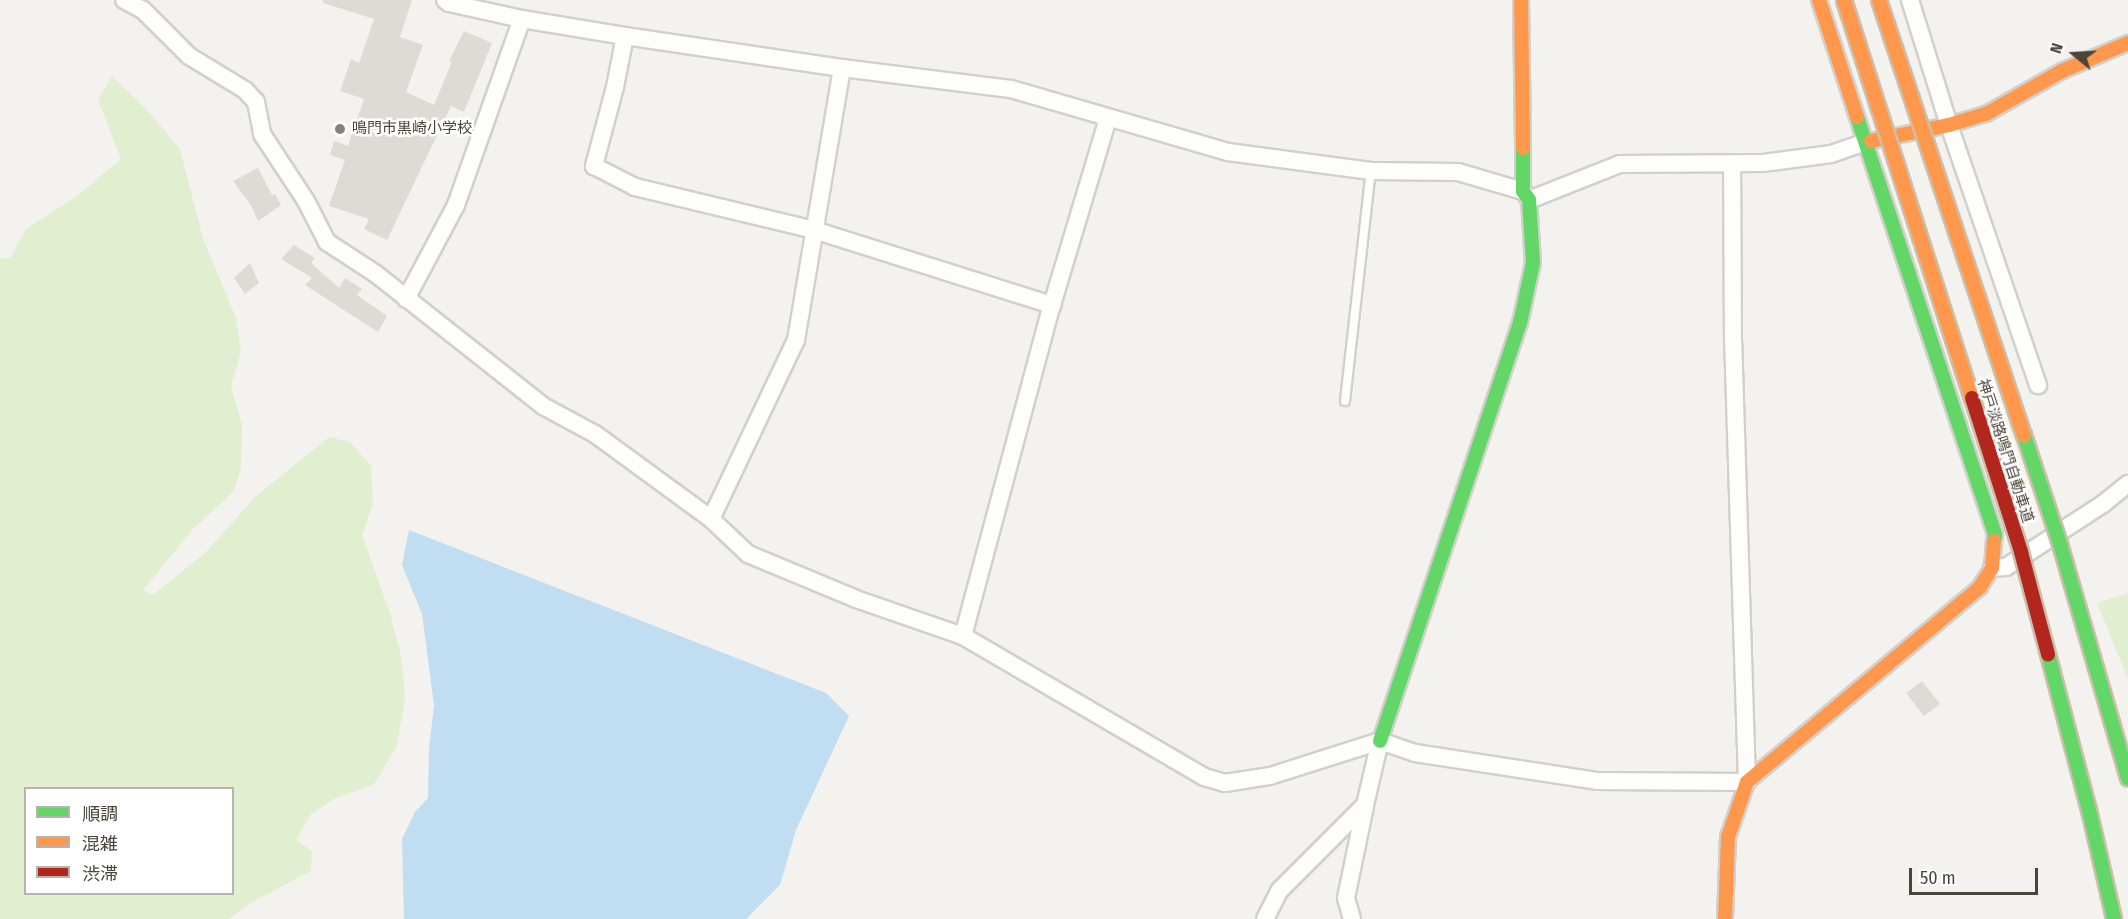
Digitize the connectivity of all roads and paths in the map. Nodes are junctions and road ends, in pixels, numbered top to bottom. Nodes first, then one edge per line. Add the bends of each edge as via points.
1 (124, 0) edge
2 (445, 0) edge
3 (1521, 0) edge
4 (1819, 0) edge
5 (1844, 0) edge
6 (1879, 0) edge
7 (1910, 0) edge
8 (522, 19) junction
9 (625, 36) junction
10 (2128, 43) edge
11 (842, 68) junction
12 (1108, 118) junction
13 (1949, 125) junction
14 (1866, 142) junction
15 (1732, 164) junction
16 (1371, 171) junction
17 (1526, 195) junction
18 (814, 230) junction
19 (406, 299) junction
20 (1052, 305) junction
21 (2038, 385) dead end
22 (1345, 401) dead end
23 (2128, 484) edge
24 (711, 519) junction
25 (1992, 568) junction
26 (963, 636) junction
27 (1380, 741) junction
28 (2128, 778) edge
29 (1747, 782) junction
30 (1365, 805) junction
31 (1265, 919) edge
32 (1352, 919) edge
33 (1725, 919) edge
34 (2114, 919) edge

1 - 19 street via 143,10 189,56 245,90 256,102 262,134 306,201 327,242
2 - 8 street
3 - 17 main road
4 - 14 main road
5 - 34 main road, 神戸淡路鳴門自動車道, bridge via 2021,552
6 - 28 main road, 神戸淡路鳴門自動車道, bridge via 2060,544
7 - 13 street
8 - 9 street
8 - 19 street via 456,205
9 - 11 street
9 - 18 street via 594,166 635,187
10 - 13 main road via 2062,71 1986,114
11 - 12 street via 1011,89
11 - 18 street
12 - 16 street via 1228,152
12 - 20 street
13 - 14 main road
13 - 21 street
14 - 15 street via 1831,154
14 - 25 main road via 1995,535
15 - 17 street via 1620,164
15 - 29 street via 1733,341
16 - 17 street via 1458,172
16 - 22 lane
17 - 27 main road via 1533,263 1520,322
18 - 20 street
18 - 24 street via 796,340
19 - 24 street via 543,406 595,434
20 - 26 street
23 - 25 street via 2006,567
24 - 26 street via 748,554 856,599
25 - 29 main road via 1980,587
26 - 27 street via 1204,777 1225,783 1270,776
27 - 29 street via 1415,753 1597,781
27 - 30 street
29 - 33 main road via 1728,837
30 - 31 street via 1279,891
30 - 32 street via 1346,898

